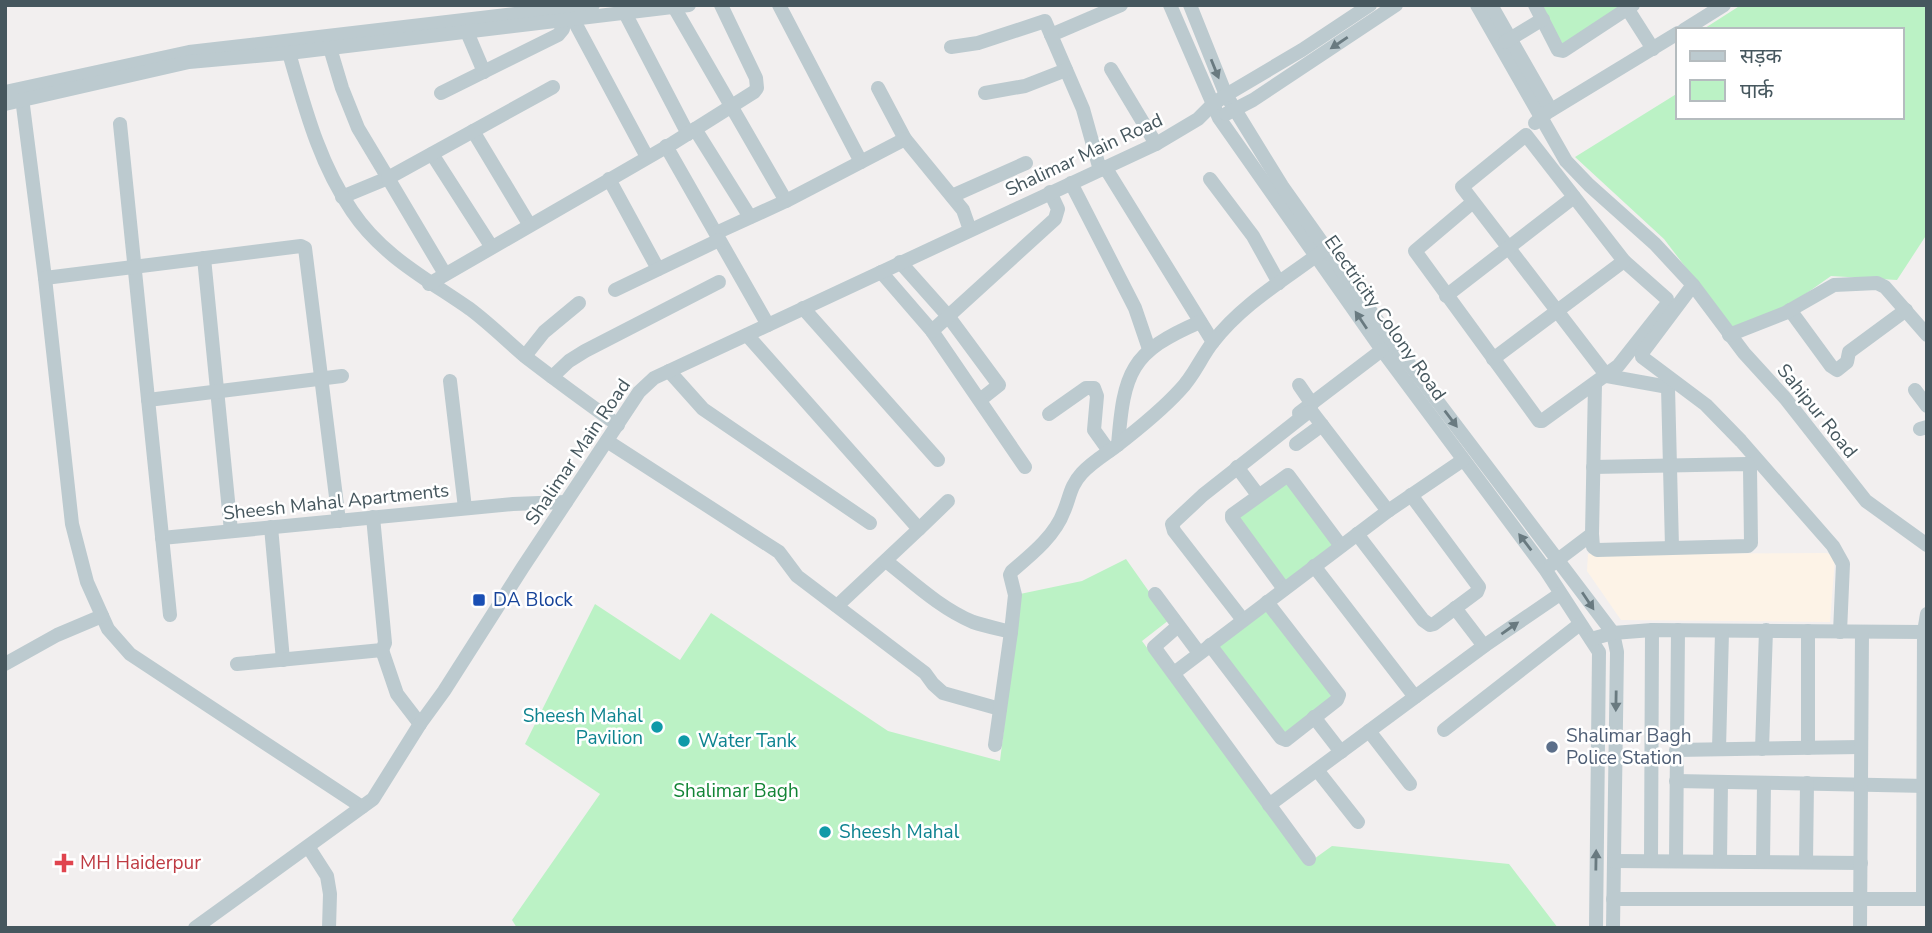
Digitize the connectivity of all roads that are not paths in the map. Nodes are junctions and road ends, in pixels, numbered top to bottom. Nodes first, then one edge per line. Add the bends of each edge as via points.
1 (593, 5) edge
2 (721, 5) edge
3 (779, 5) edge
4 (1040, 5) edge
5 (1121, 5) edge
6 (1170, 5) edge
7 (1190, 5) edge
8 (1370, 5) edge
9 (1396, 5) edge
10 (1477, 5) edge
11 (1491, 5) edge
12 (1535, 5) edge
13 (1724, 5) edge
14 (682, 6) edge
15 (1628, 6) edge
16 (625, 13) junction
17 (1543, 19) junction
18 (568, 20) junction
19 (1048, 28) junction
20 (1687, 28) edge
21 (467, 32) junction
22 (1676, 34) edge
23 (1505, 42) junction
24 (951, 47) dead end
25 (330, 48) junction
26 (1653, 48) junction
27 (289, 53) junction
28 (1111, 69) dead end
29 (1066, 70) junction
30 (484, 72) junction
31 (553, 87) dead end
32 (878, 88) dead end
33 (5, 92) edge
34 (441, 93) dead end
35 (985, 93) dead end
36 (1226, 95) junction
37 (21, 96) junction
38 (5, 104) edge
39 (732, 107) junction
40 (1234, 110) junction
41 (1215, 111) junction
42 (1545, 114) junction
43 (120, 124) dead end
44 (473, 131) junction
45 (691, 132) junction
46 (1526, 135) junction
47 (905, 139) junction
48 (1156, 144) junction
49 (666, 146) junction
50 (432, 154) junction
51 (647, 158) junction
52 (862, 162) junction
53 (1026, 163) dead end
54 (1103, 168) junction
55 (388, 178) junction
56 (609, 179) junction
57 (1210, 179) dead end
58 (1071, 183) junction
59 (1050, 192) junction
60 (952, 196) junction
61 (342, 197) junction
62 (1574, 197) junction
63 (786, 201) junction
64 (1474, 202) junction
65 (750, 217) junction
66 (529, 224) junction
67 (970, 230) junction
68 (718, 236) junction
69 (491, 246) junction
70 (1508, 248) junction
71 (1321, 253) junction
72 (204, 258) junction
73 (1624, 261) junction
74 (900, 262) junction
75 (135, 267) junction
76 (658, 269) junction
77 (881, 272) junction
78 (445, 274) junction
79 (45, 278) junction
80 (719, 282) dead end
81 (1279, 283) junction
82 (429, 284) junction
83 (1693, 285) junction
84 (615, 290) dead end
85 (1446, 296) junction
86 (579, 303) dead end
87 (803, 308) junction
88 (1790, 310) junction
89 (1906, 310) junction
90 (1557, 311) junction
91 (948, 316) junction
92 (1200, 322) junction
93 (768, 325) junction
94 (932, 331) junction
95 (747, 335) junction
96 (1729, 335) junction
97 (1927, 335) edge
98 (1213, 342) junction
99 (1149, 348) junction
100 (1382, 350) junction
101 (525, 356) junction
102 (1493, 359) junction
103 (669, 371) junction
104 (342, 376) dead end
105 (552, 377) junction
106 (321, 379) junction
107 (1601, 380) junction
108 (450, 381) dead end
109 (1299, 384) dead end
110 (1915, 390) dead end
111 (217, 392) junction
112 (148, 400) junction
113 (979, 400) junction
114 (1312, 404) junction
115 (1927, 407) edge
116 (1049, 414) dead end
117 (618, 425) junction
118 (1322, 425) junction
119 (607, 441) junction
120 (1296, 444) dead end
121 (1113, 448) junction
122 (938, 460) dead end
123 (1463, 460) junction
124 (1670, 466) junction
125 (1025, 467) dead end
126 (1237, 467) junction
127 (1593, 467) junction
128 (1258, 495) junction
129 (1411, 495) junction
130 (948, 501) dead end
131 (566, 502) junction
132 (465, 508) junction
133 (1173, 509) dead end
134 (1388, 511) junction
135 (373, 517) junction
136 (339, 521) junction
137 (870, 523) dead end
138 (271, 527) junction
139 (919, 529) junction
140 (231, 531) junction
141 (1357, 534) junction
142 (1592, 534) junction
143 (162, 538) junction
144 (1927, 545) edge
145 (1341, 546) junction
146 (1672, 547) junction
147 (886, 561) junction
148 (1559, 561) junction
149 (1314, 566) junction
150 (1545, 569) junction
151 (1284, 589) junction
152 (1155, 594) dead end
153 (1560, 594) junction
154 (1267, 602) junction
155 (837, 606) junction
156 (1455, 608) junction
157 (1927, 614) edge
158 (102, 615) junction
159 (170, 615) dead end
160 (1243, 620) junction
161 (1580, 624) junction
162 (1178, 626) junction
163 (1652, 630) junction
164 (1678, 630) junction
165 (1766, 631) junction
166 (1808, 631) junction
167 (1011, 632) junction
168 (1722, 632) junction
169 (1840, 632) junction
170 (1862, 632) junction
171 (1924, 632) junction
172 (1612, 633) junction
173 (1591, 639) junction
174 (1484, 646) junction
175 (1204, 649) junction
176 (382, 650) junction
177 (283, 660) junction
178 (5, 664) edge
179 (237, 664) dead end
180 (1174, 673) junction
181 (1415, 697) junction
182 (1000, 709) junction
183 (1314, 718) junction
184 (419, 724) junction
185 (1444, 730) dead end
186 (1925, 730) edge
187 (1369, 731) junction
188 (995, 745) dead end
189 (1860, 747) junction
190 (1808, 748) junction
191 (1719, 749) junction
192 (1762, 749) junction
193 (1676, 750) junction
194 (1340, 752) junction
195 (1317, 770) junction
196 (1597, 772) junction
197 (1615, 772) junction
198 (1676, 781) junction
199 (1721, 782) junction
200 (1764, 783) junction
201 (1807, 783) junction
202 (1410, 784) dead end
203 (1860, 785) junction
204 (1925, 786) edge
205 (1269, 805) junction
206 (362, 807) junction
207 (1358, 822) dead end
208 (309, 848) junction
209 (1309, 859) dead end
210 (1614, 861) junction
211 (1651, 861) junction
212 (1676, 861) junction
213 (1720, 861) junction
214 (1763, 861) junction
215 (1806, 862) junction
216 (1861, 863) junction
217 (1613, 899) junction
218 (1861, 899) junction
219 (1925, 899) edge
220 (195, 928) edge
221 (329, 928) edge
222 (1596, 928) edge
223 (1613, 928) edge
224 (1860, 928) edge

1 - 37 street via 189,52
2 - 39 street via 757,82 754,92
3 - 52 street
4 - 19 street
5 - 19 street
6 - 41 street, Electricity Colony Road
7 -> 36 street, Electricity Colony Road
8 - 36 street
9 -> 40 street
10 - 23 street
11 - 23 street
12 - 17 street
13 - 20 street
14 - 16 street
14 - 39 street
15 - 17 street via 1563,51
15 - 26 street
16 - 18 street
16 - 45 street
17 - 23 street
18 - 21 street
18 - 30 street via 558,34
18 - 51 street
19 - 24 street
19 - 29 street
21 - 25 street
21 - 30 street
22 - 26 street
23 - 42 street, Sahipur Road
25 - 27 street
25 - 55 street via 358,128
26 - 42 street
27 - 37 street via 189,62
27 - 61 street via 309,122
28 - 48 street
29 - 35 street via 1025,86
29 - 54 street
30 - 34 street
31 - 44 street
32 - 47 street
33 - 37 street
36 - 40 street, Electricity Colony Road
36 - 41 street
37 - 38 street
37 - 79 street
39 - 45 street
39 - 63 street
40 - 41 street
40 - 71 street, Electricity Colony Road
41 - 48 street, Shalimar Main Road
41 - 71 street, Electricity Colony Road
42 - 46 street
42 - 83 street, Sahipur Road via 1566,161
43 - 75 street
44 - 50 street
44 - 66 street
45 - 49 street
45 - 65 street
46 - 62 street
46 - 64 street via 1463,186
47 - 52 street
47 - 60 street
48 - 54 street, Shalimar Main Road
49 - 51 street
49 - 68 street
50 - 55 street
50 - 69 street
51 - 56 street
52 - 63 street
53 - 60 street
54 - 58 street, Shalimar Main Road
54 - 92 street
55 - 61 street
55 - 78 street
56 - 66 street
56 - 76 street
57 - 81 street
58 - 59 street, Shalimar Main Road
58 - 99 street via 1135,307
59 - 67 street, Shalimar Main Road
59 - 91 street via 1058,209 1055,219
60 - 67 street via 963,209
61 - 82 street via 382,247
62 - 70 street
62 - 73 street
63 - 65 street
64 - 70 street
64 - 85 street via 1415,250
65 - 68 street
66 - 69 street
67 - 74 street, Shalimar Main Road
68 - 76 street
68 - 93 street
69 - 78 street
70 - 85 street
70 - 90 street
71 - 81 street
100 -> 71 street, Electricity Colony Road
71 -> 148 street, Electricity Colony Road
72 - 75 street
72 - 106 street via 305,248
72 - 111 street
73 - 90 street
73 - 107 street via 1667,304 1623,361
74 - 77 street, Shalimar Main Road
74 - 91 street
75 - 79 street
75 - 112 street
76 - 84 street
77 - 87 street, Shalimar Main Road
77 - 94 street
78 - 82 street
79 - 158 street via 72,524 87,582
80 - 105 street via 585,351
81 - 98 street via 1240,312
82 - 101 street via 471,310
83 - 96 street, Sahipur Road
83 - 169 street via 1642,357 1706,405 1833,546 1843,565
85 - 102 street
86 - 101 street via 544,331
87 - 93 street, Shalimar Main Road
87 - 122 street
88 - 89 street via 1844,283 1881,284
88 - 89 street via 1837,370 1847,362 1849,352
88 - 96 street
89 - 97 street
90 - 102 street
90 - 107 street
91 - 94 street
91 - 113 street via 999,385
92 - 98 street
92 - 99 street
93 - 95 street, Shalimar Main Road
94 - 113 street
95 - 103 street, Shalimar Main Road
95 - 139 street
96 - 144 street, Sahipur Road via 1866,501
98 - 121 street via 1180,391
99 - 121 street via 1127,381
100 - 114 street
100 - 123 street, Electricity Colony Road
101 - 105 street
102 - 107 street via 1541,421
103 - 117 street, Shalimar Main Road via 639,392
103 - 137 street via 713,416
104 - 106 street
105 - 117 street
106 - 111 street
106 - 136 street
107 - 124 street via 1668,387
107 - 127 street
108 - 132 street
109 - 114 street
110 - 115 street
111 - 112 street
111 - 140 street
112 - 143 street
113 - 125 street
114 - 133 street
116 - 121 street via 1086,388 1094,388 1094,430
117 - 119 street, Shalimar Main Road
118 - 120 street
118 - 126 street via 1309,412
118 - 134 street
119 - 131 street, Shalimar Main Road
119 - 155 street via 779,552 797,576
121 - 167 street via 1075,480 1054,529 1012,571
123 - 129 street
150 -> 123 street, Electricity Colony Road
124 - 127 street
124 - 146 street
124 - 146 street via 1745,464 1750,468 1750,545
126 - 128 street
126 - 160 street via 1172,524
127 - 142 street
128 - 145 street via 1289,476
128 - 151 street via 1231,517
129 - 134 street
129 - 156 street via 1479,587
130 - 139 street
131 - 132 street, Sheesh Mahal Apartments
131 - 184 street, Shalimar Main Road
132 - 135 street, Sheesh Mahal Apartments
134 - 141 street
135 - 136 street, Sheesh Mahal Apartments
135 - 176 street
136 - 138 street, Sheesh Mahal Apartments
138 - 140 street, Sheesh Mahal Apartments
138 - 177 street
139 - 147 street
140 - 143 street, Sheesh Mahal Apartments
141 - 145 street
141 - 156 street via 1426,624 1434,624
142 - 146 street via 1597,550
142 - 148 street
143 - 159 street
145 - 149 street
147 - 155 street
147 - 167 street via 957,614
148 - 150 street
148 -> 172 street, Electricity Colony Road
149 - 151 street
149 - 181 street
150 - 153 street, Electricity Colony Road
151 - 154 street
152 - 162 street
153 - 161 street, Electricity Colony Road
174 -> 153 street
154 - 160 street
154 - 183 street via 1339,695
155 - 182 street via 925,673 943,693
156 - 174 street
157 - 171 street
158 - 178 street
158 - 206 street via 130,654
160 - 175 street
161 - 173 street, Electricity Colony Road
161 - 185 street
162 - 175 street
162 - 180 street via 1154,646
163 - 164 street
163 - 172 street
163 - 211 street
164 - 168 street
164 - 193 street
165 - 166 street
165 - 168 street
165 - 192 street
166 - 169 street
166 - 190 street
167 - 182 street
168 - 191 street
169 - 170 street
170 - 171 street
170 - 189 street
171 - 186 street
172 - 173 street
172 -> 197 street via 1617,652
173 - 196 street via 1599,652
174 - 181 street
175 - 180 street
175 - 183 street via 1283,740
176 - 177 street
176 - 184 street via 397,694
177 - 179 street
180 - 205 street
181 - 187 street
182 - 188 street
183 - 194 street
184 - 206 street, Shalimar Main Road via 373,799
186 - 204 street
187 - 194 street
187 - 202 street
189 - 190 street
189 - 203 street
190 - 192 street
191 - 192 street
191 - 193 street
193 - 198 street
194 - 195 street
195 - 205 street
195 - 207 street
196 - 197 street
222 -> 196 street
197 - 210 street
198 - 199 street
198 - 212 street
199 - 200 street
199 - 213 street
200 - 201 street
200 - 214 street
201 - 203 street
201 - 215 street
203 - 204 street
203 - 216 street
204 - 219 street
205 - 209 street
206 - 208 street, Shalimar Main Road
208 - 220 street, Shalimar Main Road
208 - 221 street via 327,876
210 - 211 street
210 - 217 street
211 - 212 street
212 - 213 street
213 - 214 street
214 - 215 street
215 - 216 street
216 - 218 street
217 - 218 street
217 - 223 street
218 - 219 street
218 - 224 street

